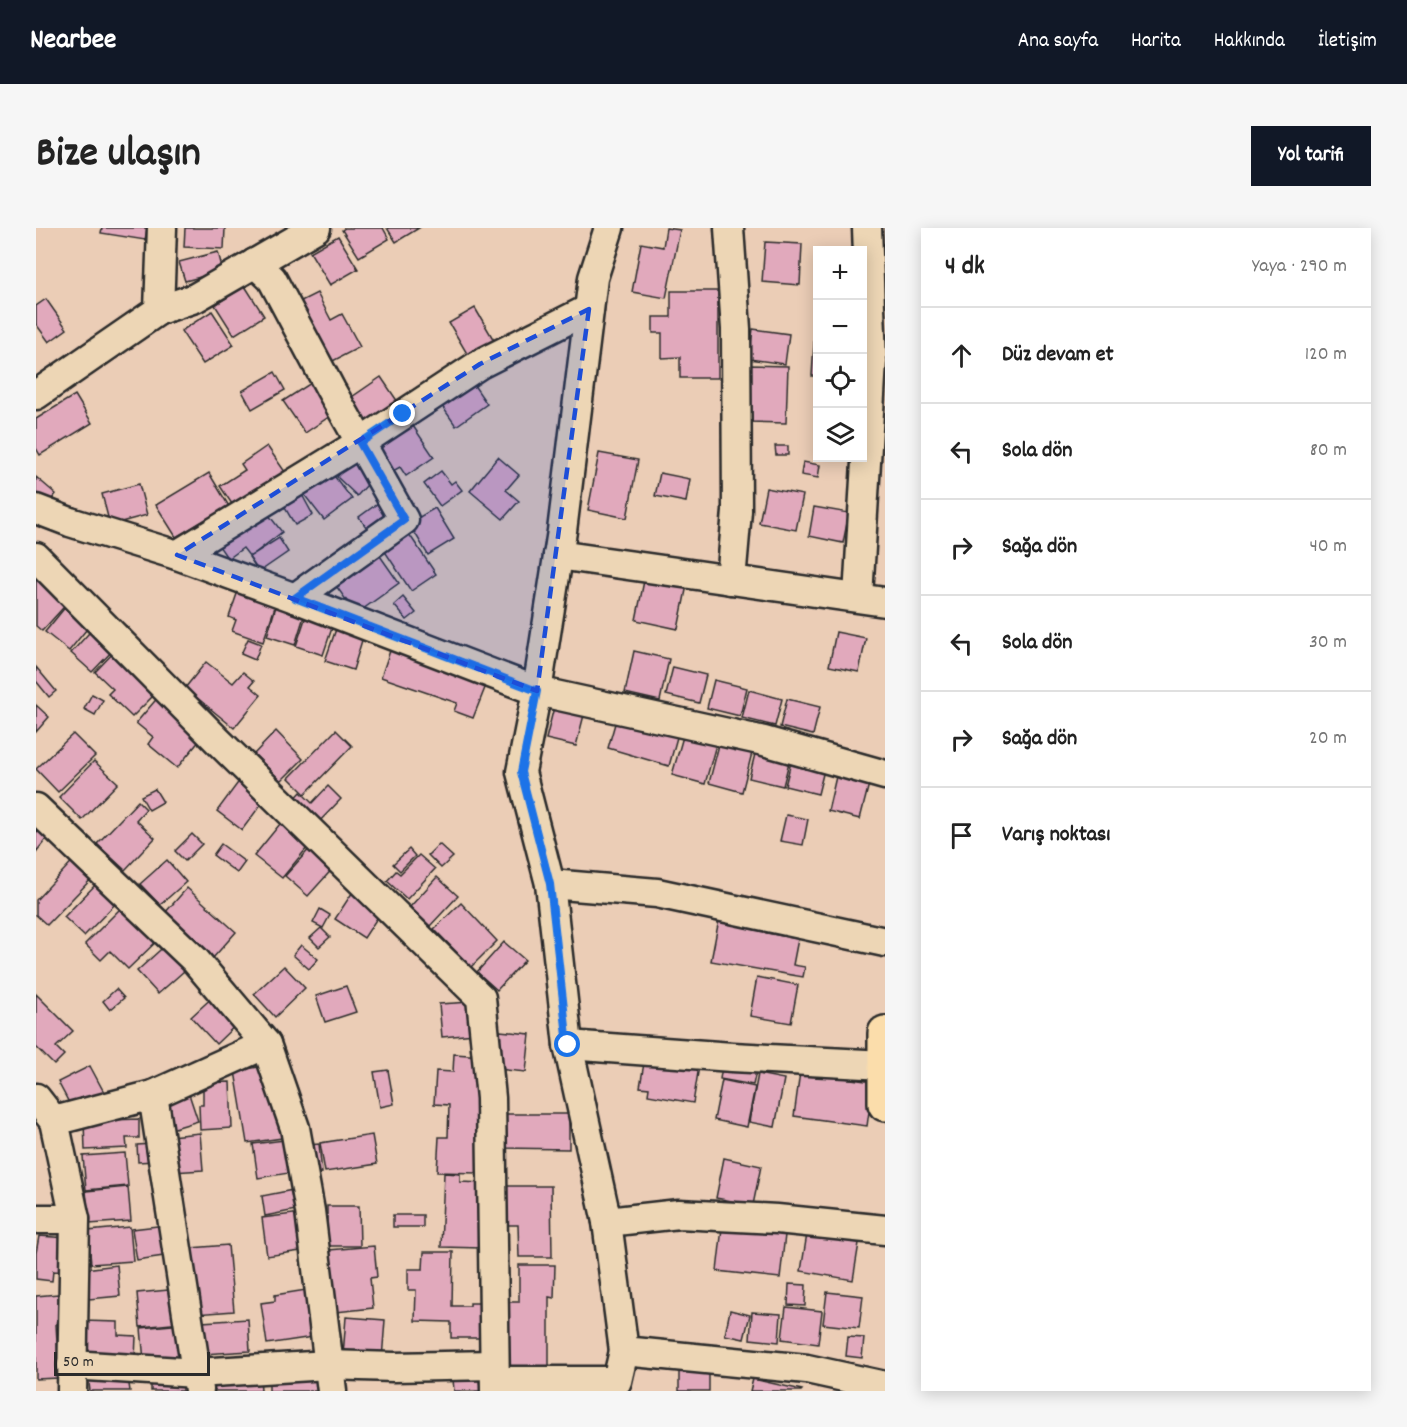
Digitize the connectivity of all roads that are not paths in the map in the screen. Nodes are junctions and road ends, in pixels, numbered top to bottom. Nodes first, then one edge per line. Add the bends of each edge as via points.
1 (162, 228) edge
2 (316, 228) edge
3 (609, 228) edge
4 (729, 228) edge
5 (867, 228) edge
6 (255, 263) junction
7 (589, 309) junction
8 (159, 310) junction
9 (36, 395) edge
10 (360, 443) junction
11 (36, 509) edge
12 (177, 555) junction
13 (558, 555) junction
14 (36, 557) edge
15 (731, 580) junction
16 (295, 598) junction
17 (871, 600) edge
18 (537, 691) junction
19 (885, 775) edge
20 (36, 808) edge
21 (550, 884) junction
22 (885, 942) edge
23 (885, 1033) edge
24 (266, 1044) junction
25 (568, 1045) junction
26 (885, 1065) edge
27 (153, 1095) junction
28 (36, 1098) edge
29 (885, 1104) edge
30 (54, 1121) junction
31 (36, 1219) edge
32 (75, 1220) junction
33 (607, 1222) junction
34 (885, 1230) edge
35 (624, 1351) junction
36 (72, 1378) edge
37 (330, 1378) edge
38 (495, 1379) edge
39 (197, 1382) edge
40 (885, 1386) edge

1 - 8 street
2 - 6 street
3 - 7 street via 593,278
4 - 15 street via 736,329 738,511
5 - 17 street via 872,361
6 - 8 street via 195,298
6 - 10 street via 272,279
7 - 10 street via 480,364
7 - 13 street
8 - 9 street
10 - 12 street
10 - 16 street via 404,520
11 - 12 street
12 - 16 street
13 - 15 street
13 - 18 street
14 - 38 street via 481,998 491,1098
15 - 17 street
16 - 18 street
18 - 19 street via 764,741
18 - 21 street via 521,772
20 - 24 street via 195,960
21 - 22 street via 657,894
21 - 25 street
23 - 26 main road
24 - 27 street
24 - 37 street via 295,1128 310,1211
25 - 26 street
25 - 33 street
26 - 29 main road
27 - 30 street
27 - 39 street
28 - 30 street
30 - 32 street
31 - 32 street
32 - 36 street
33 - 34 street via 679,1214
33 - 35 street
35 - 38 street via 617,1381
35 - 40 street via 807,1369
36 - 39 street
37 - 38 street via 394,1367
37 - 39 street

